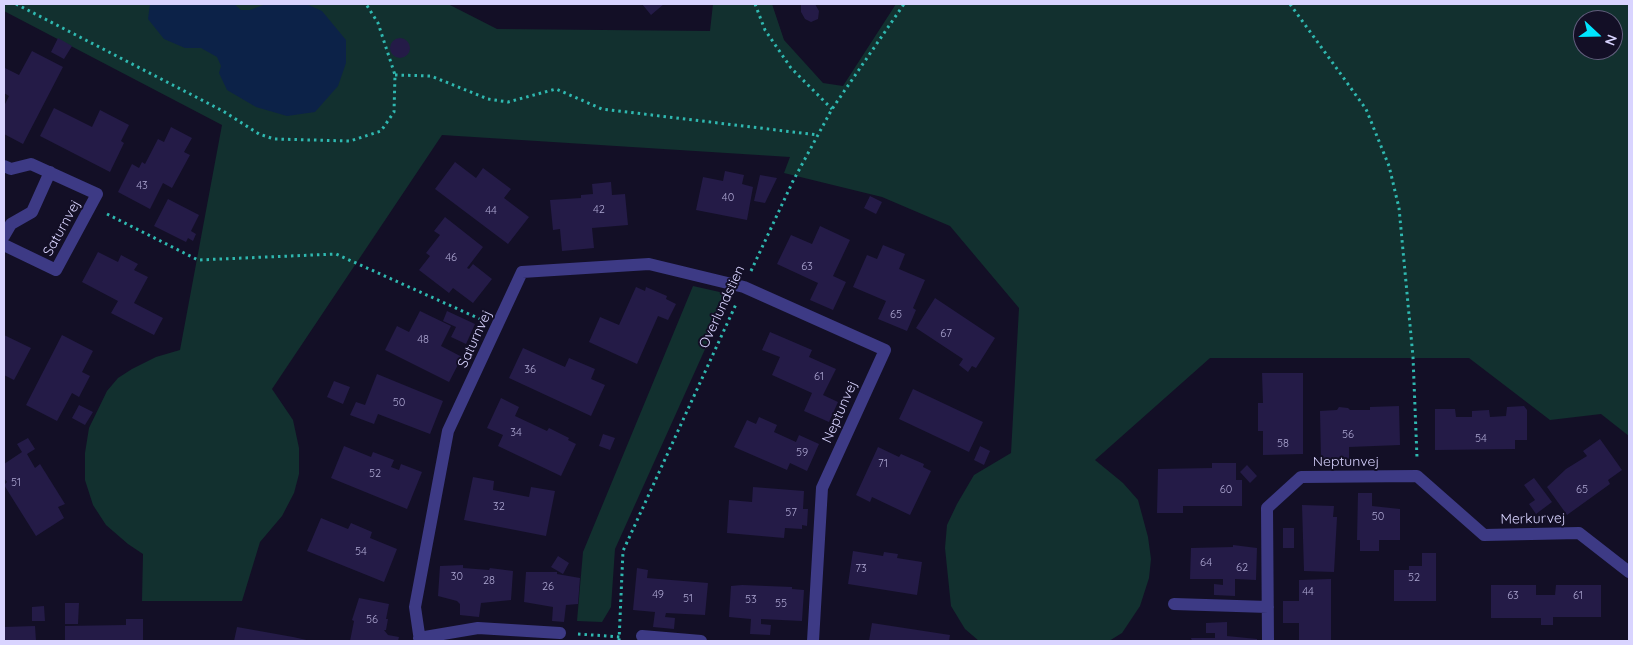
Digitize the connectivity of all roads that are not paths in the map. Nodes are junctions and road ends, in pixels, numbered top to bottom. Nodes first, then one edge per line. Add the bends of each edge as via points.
1 (4, 166) edge
2 (50, 172) junction
3 (4, 236) edge
4 (4, 245) edge
5 (744, 287) joint
6 (1484, 534) joint
7 (1629, 572) edge
8 (1174, 604) dead end
9 (1268, 607) junction
10 (560, 633) road end
11 (642, 636) road end
12 (419, 640) edge
13 (701, 641) edge
14 (813, 641) edge
15 (1268, 641) edge

1 - 2 street, Saturnvej via 10,169 31,164
2 - 3 street via 32,212 11,224
2 - 4 street, Saturnvej via 97,194 56,270
5 - 12 street, Saturnvej via 649,264 522,272 448,431 415,607
5 - 14 street, Neptunvej via 885,350 822,488
6 - 7 street, Merkurvej via 1579,534
6 - 9 street, Neptunvej via 1417,476 1301,477 1268,508
8 - 9 street
9 - 15 street, Neptunvej
10 - 12 street, Saturnvej via 478,628
11 - 13 street

